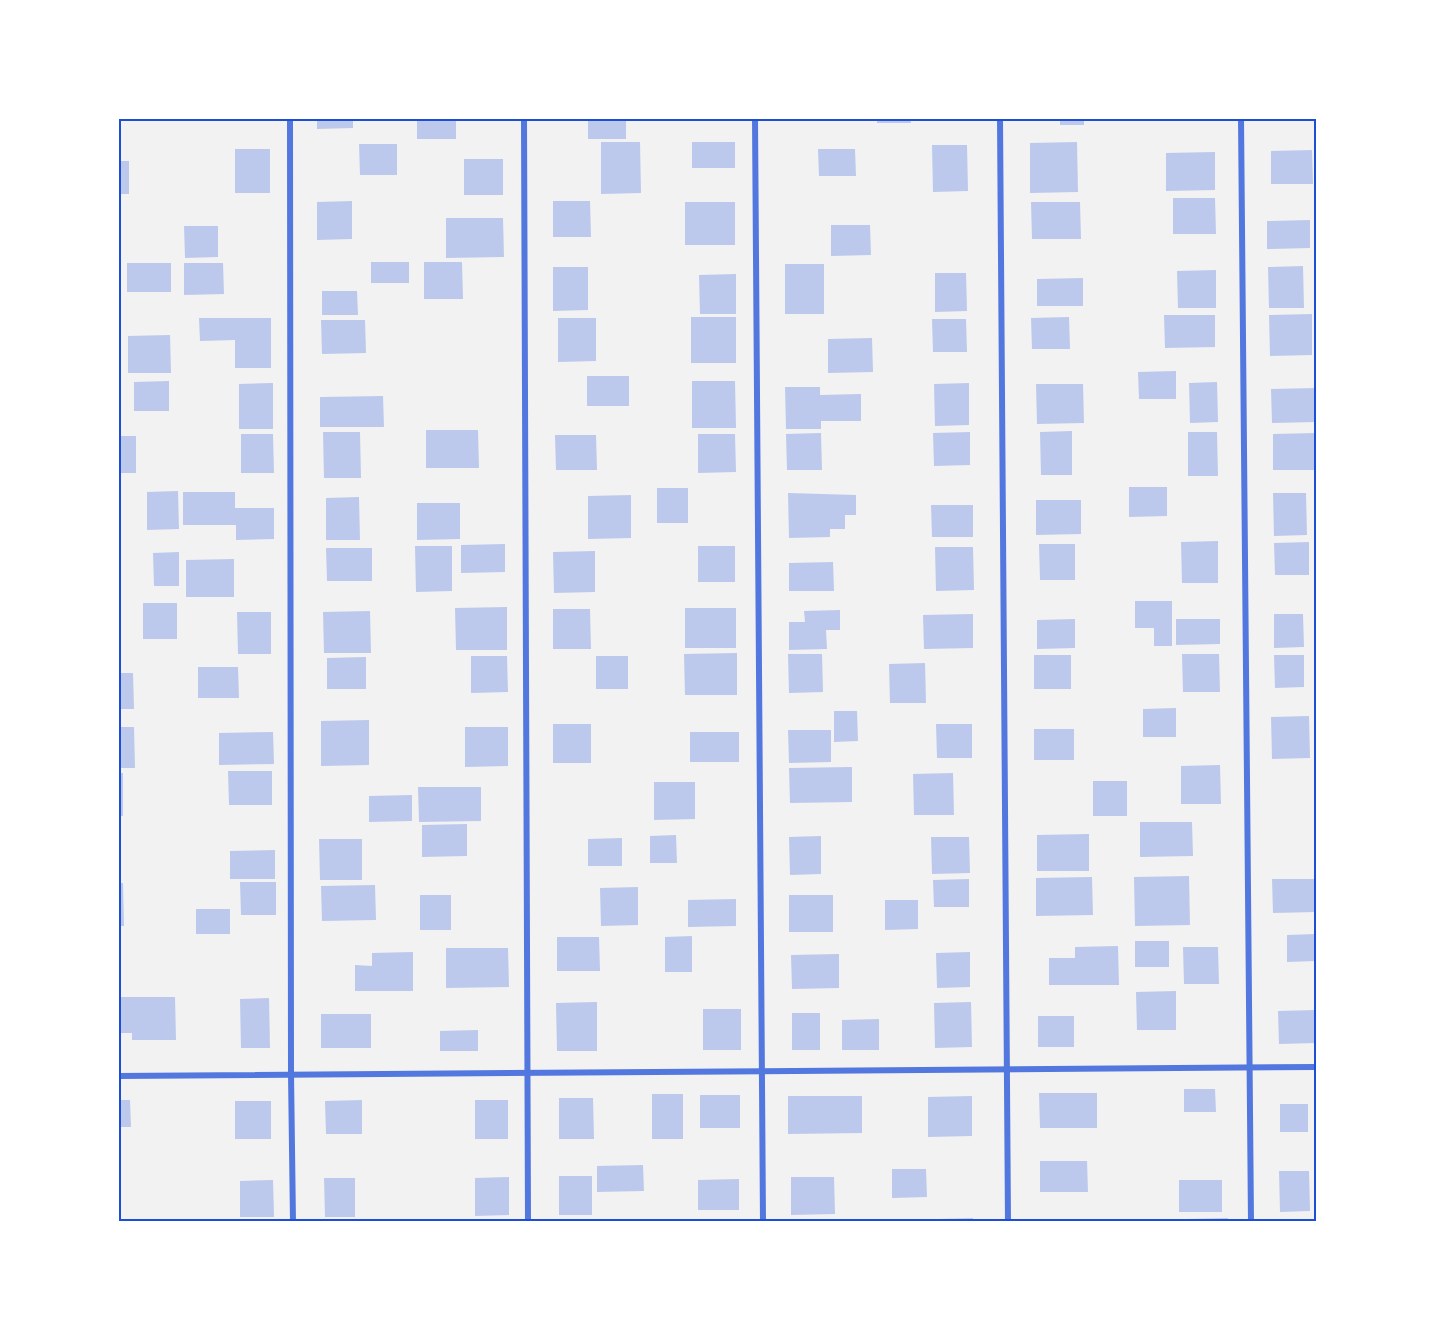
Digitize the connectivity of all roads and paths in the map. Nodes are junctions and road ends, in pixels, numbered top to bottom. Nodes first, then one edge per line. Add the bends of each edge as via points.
1 (290, 118) edge
2 (524, 118) edge
3 (755, 118) edge
4 (1000, 118) edge
5 (1241, 118) edge
6 (1317, 1067) edge
7 (1006, 1068) junction
8 (1250, 1068) junction
9 (763, 1071) junction
10 (526, 1073) junction
11 (291, 1074) junction
12 (118, 1076) edge
13 (293, 1221) edge
14 (528, 1221) edge
15 (763, 1221) edge
16 (1008, 1221) edge
17 (1251, 1221) edge

1 - 11 street
2 - 10 street
3 - 9 street
4 - 7 street
5 - 8 street
6 - 8 street
7 - 8 street
7 - 9 street
7 - 16 street
8 - 17 street
9 - 10 street
9 - 15 street
10 - 11 street
10 - 14 street
11 - 12 street
11 - 13 street

